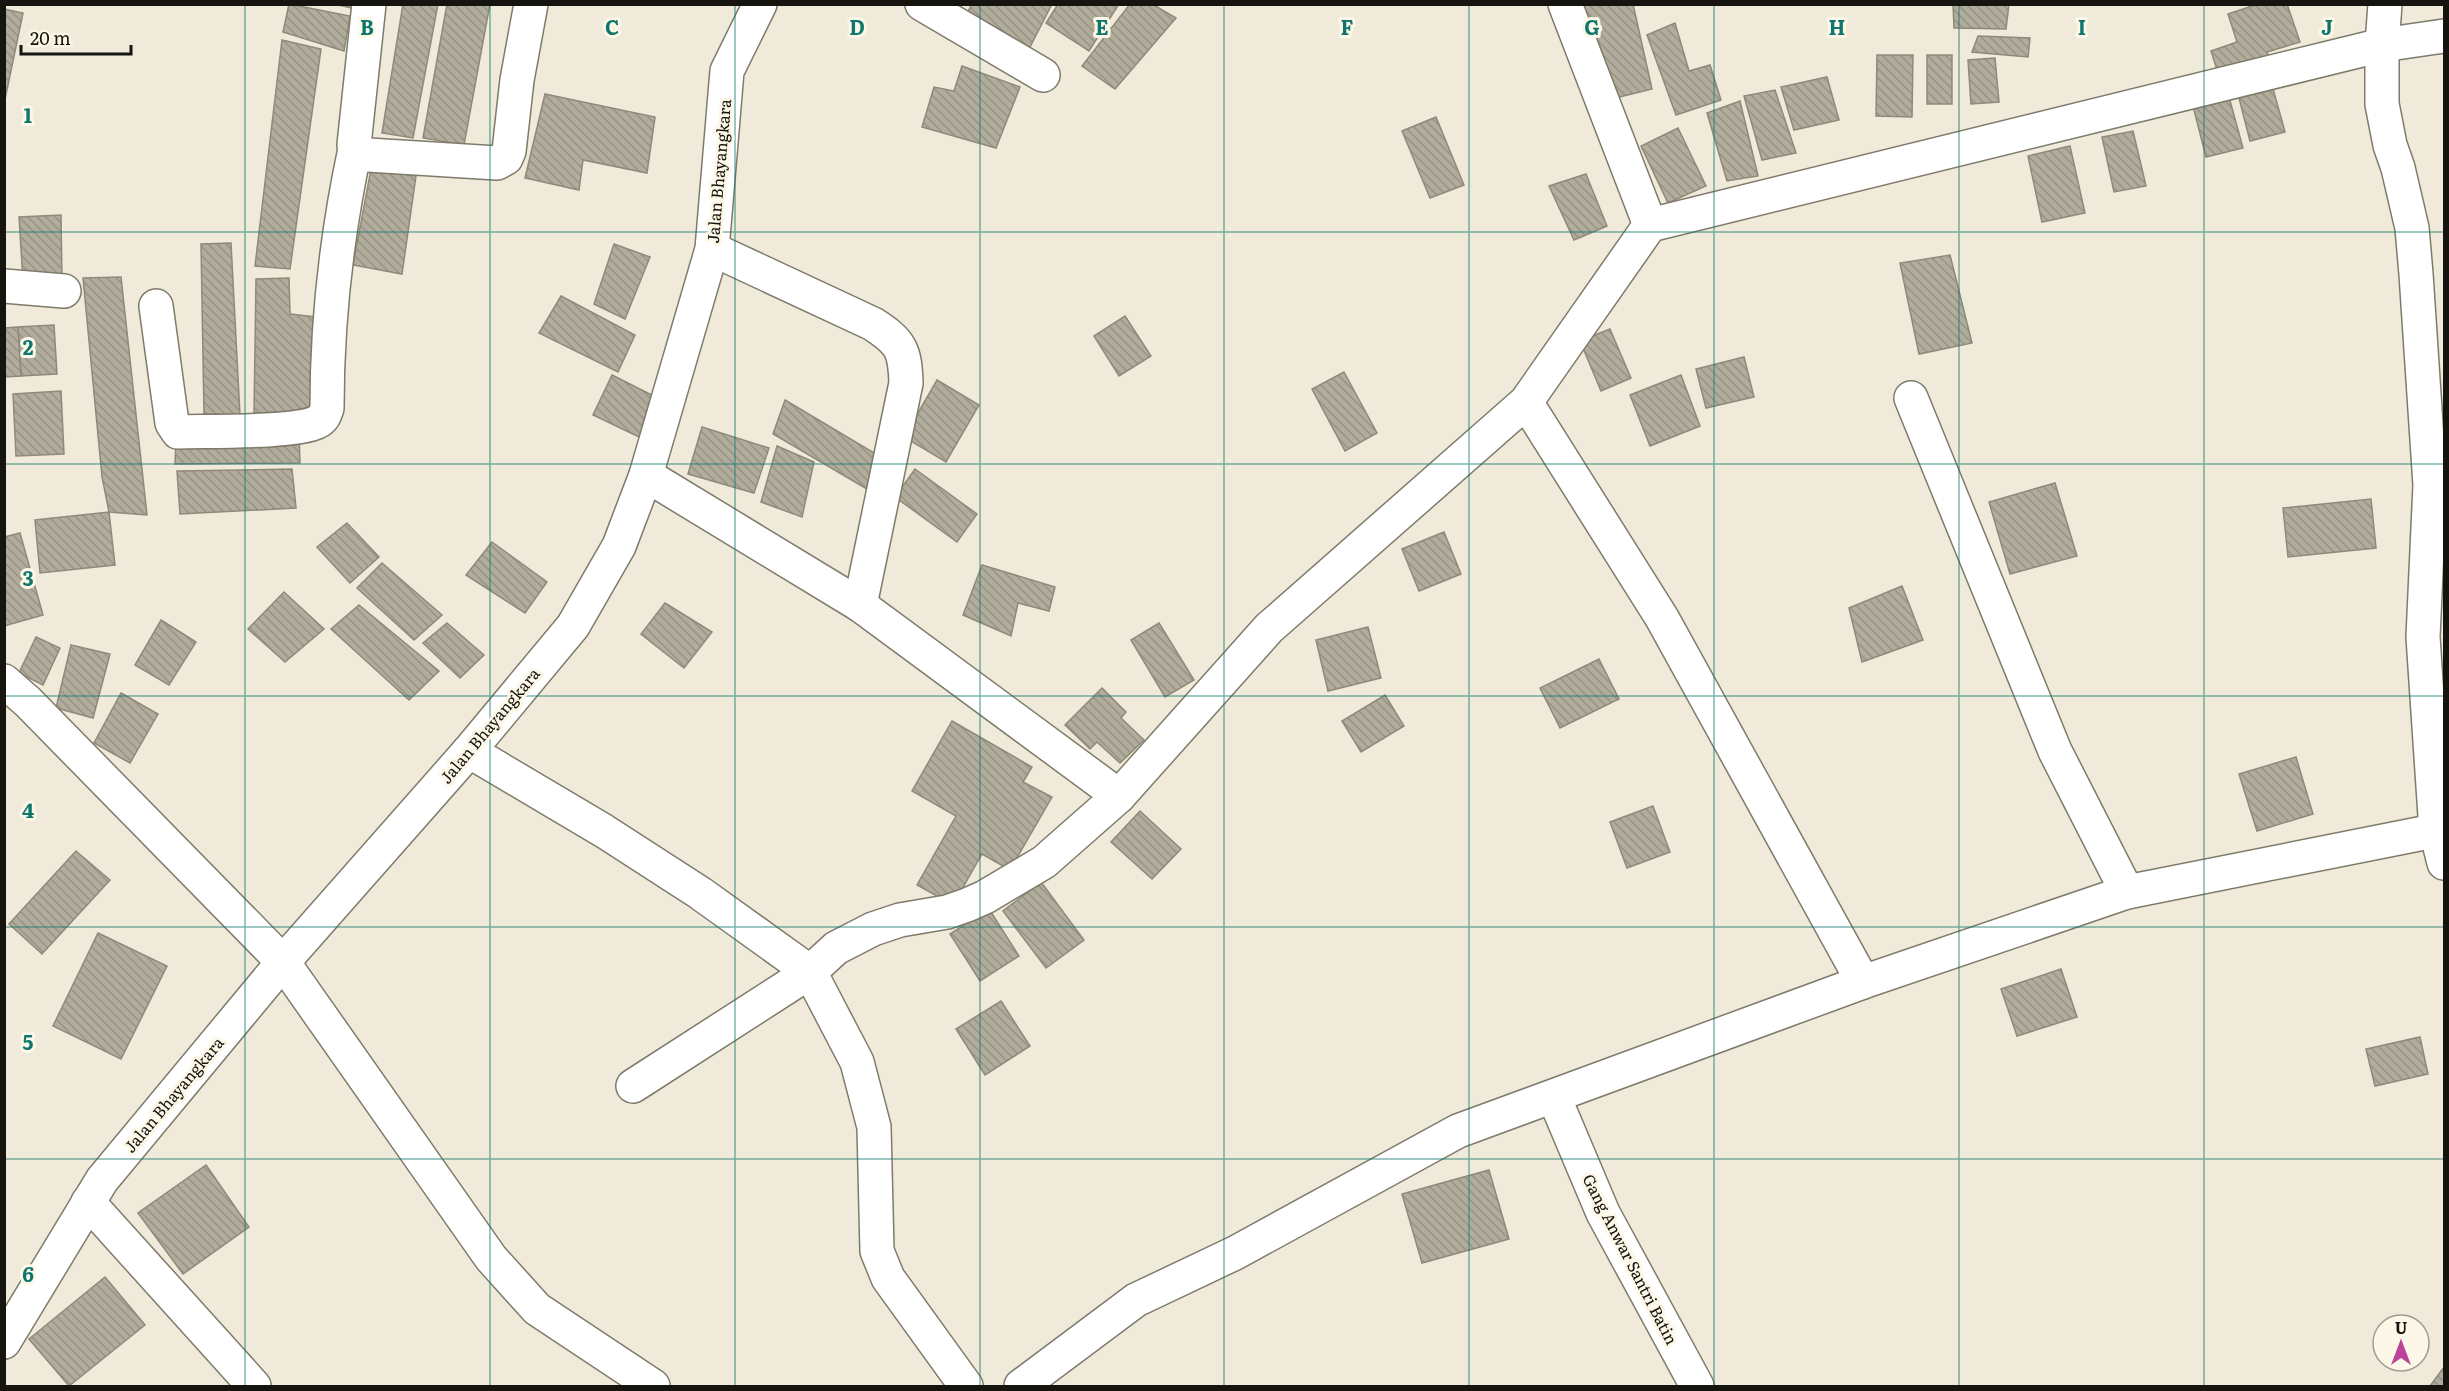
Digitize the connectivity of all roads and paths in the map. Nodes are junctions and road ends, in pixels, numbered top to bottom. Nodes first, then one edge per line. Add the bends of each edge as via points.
1 (369, 4) edge
2 (531, 4) edge
3 (760, 4) edge
4 (922, 4) edge
5 (1565, 4) edge
6 (2385, 4) edge
7 (2445, 36) edge
8 (2382, 45) junction
9 (1043, 75) dead end
10 (355, 149) junction
11 (1650, 225) junction
12 (712, 249) junction
13 (4, 285) edge
14 (64, 291) dead end
15 (156, 306) dead end
16 (1911, 399) dead end
17 (1526, 402) junction
18 (646, 476) junction
19 (860, 605) junction
20 (4, 681) edge
21 (469, 751) junction
22 (1119, 796) junction
23 (2440, 830) edge
24 (2445, 863) edge
25 (2127, 892) junction
26 (283, 962) junction
27 (810, 972) junction
28 (1863, 982) junction
29 (633, 1086) dead end
30 (1554, 1097) junction
31 (88, 1202) junction
32 (4, 1342) edge
33 (254, 1386) edge
34 (653, 1386) edge
35 (966, 1386) edge
36 (1022, 1386) edge
37 (1697, 1386) edge

1 - 10 street
2 - 10 street via 506,158 497,163 368,155
3 - 12 street, Jalan Bhayangkara via 728,71
4 - 9 street
5 - 11 street
6 - 8 street
7 - 8 street
8 - 11 street
8 - 23 street via 2382,104 2412,228 2416,274 2430,485 2423,637
10 - 15 street via 330,323 324,417 316,423 284,428 178,432 172,423
11 - 17 street
12 - 18 street, Jalan Bhayangkara
12 - 19 street via 873,324 894,337 905,358 906,383
13 - 14 street
16 - 25 street via 2055,751
17 - 22 street via 1269,628
17 - 28 street via 1662,618
18 - 19 street
18 - 21 street, Jalan Bhayangkara via 619,546 573,626
19 - 22 street
20 - 26 street
21 - 26 street, Jalan Bhayangkara
21 - 27 street via 700,893
22 - 27 street via 1044,862 985,897 947,912 873,929 836,948
23 - 24 street
23 - 25 street
25 - 28 street
26 - 31 street, Jalan Bhayangkara via 102,1180
26 - 34 street via 490,1258 537,1309
27 - 29 street
27 - 35 street via 857,1062 874,1127 877,1251 888,1278
28 - 30 street
30 - 36 street via 1458,1131 1235,1253 1136,1300
30 - 37 street, Gang Anwar Santri Batin via 1604,1213
31 - 32 street, Jalan Bhayangkara
31 - 33 street

